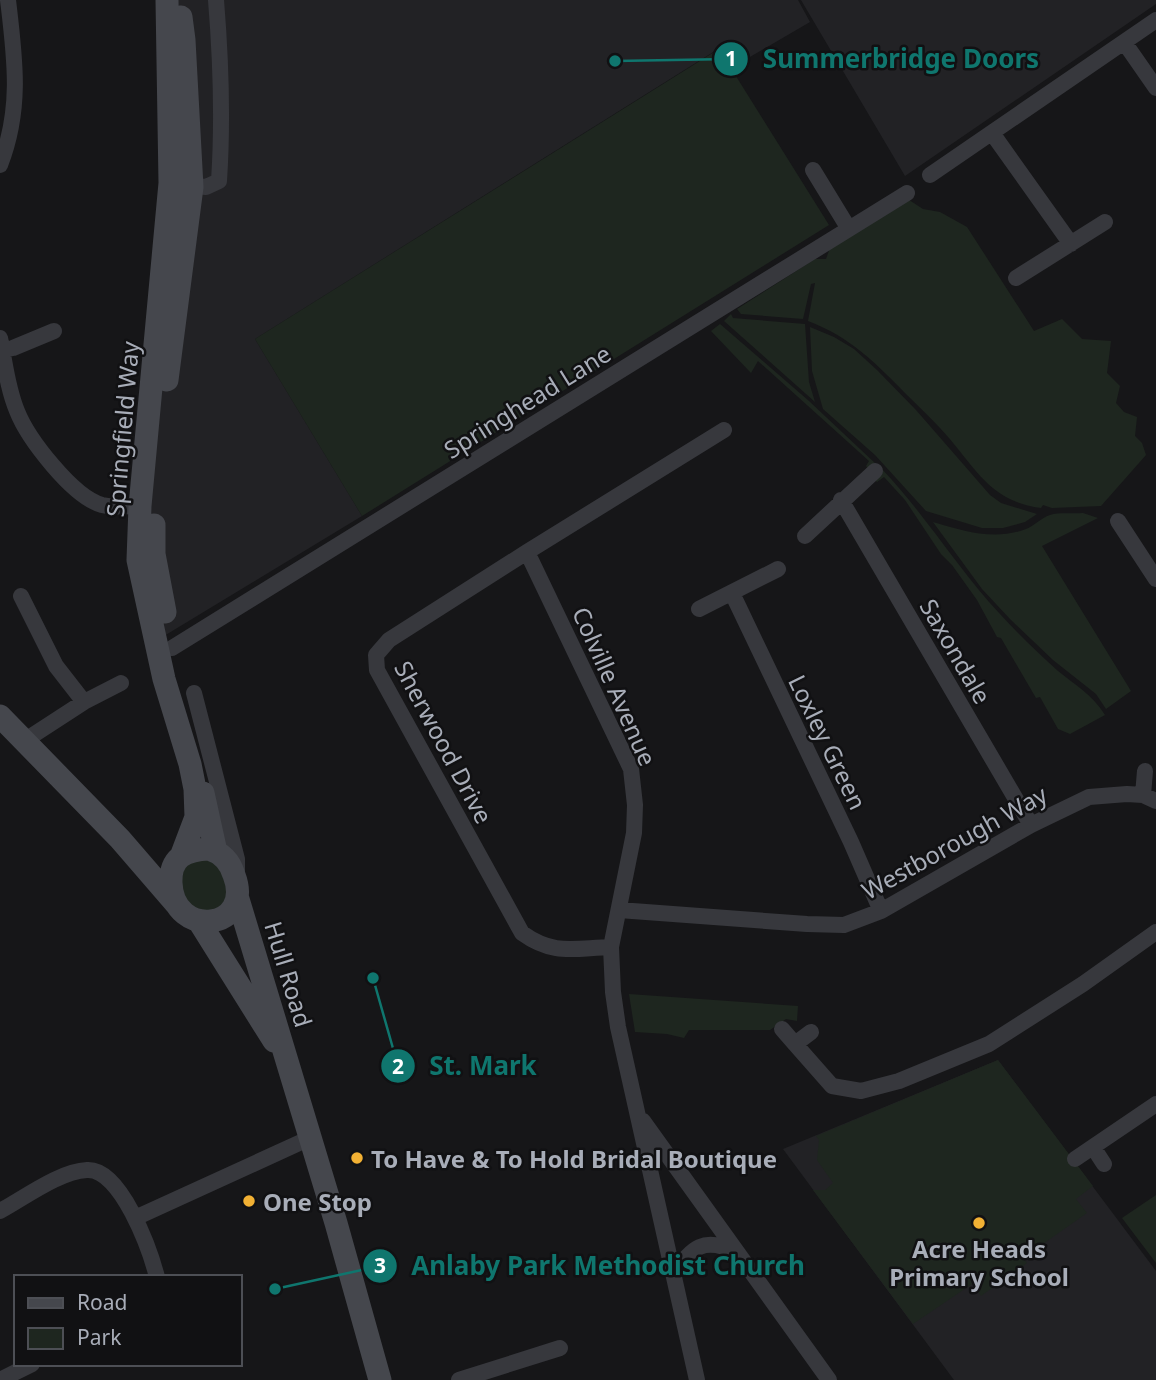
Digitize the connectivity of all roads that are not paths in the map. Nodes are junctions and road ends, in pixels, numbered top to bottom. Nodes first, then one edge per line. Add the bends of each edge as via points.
1 (8, 0) edge
2 (167, 0) edge
3 (178, 0) edge
4 (216, 0) edge
5 (1156, 20) edge
6 (1124, 41) junction
7 (1156, 88) edge
8 (992, 133) junction
9 (0, 165) edge
10 (813, 170) dead end
11 (930, 175) dead end
12 (181, 185) junction
13 (907, 193) dead end
14 (1105, 222) dead end
15 (849, 229) junction
16 (1071, 244) junction
17 (1016, 278) dead end
18 (57, 327) dead end
19 (1, 344) edge
20 (712, 432) dead end
21 (875, 471) dead end
22 (841, 500) junction
23 (140, 506) junction
24 (1118, 520) dead end
25 (805, 536) dead end
26 (527, 552) junction
27 (778, 569) dead end
28 (1156, 579) edge
29 (732, 593) junction
30 (21, 596) dead end
31 (699, 608) dead end
32 (172, 648) junction
33 (121, 683) dead end
34 (194, 693) dead end
35 (84, 702) junction
36 (0, 716) edge
37 (24, 740) junction
38 (1145, 771) dead end
39 (1150, 798) edge
40 (1031, 825) junction
41 (120, 839) junction
42 (216, 852) junction
43 (180, 855) junction
44 (238, 891) junction
45 (177, 905) junction
46 (618, 910) junction
47 (881, 911) junction
48 (200, 923) junction
49 (1156, 932) edge
50 (611, 947) junction
51 (782, 1029) dead end
52 (811, 1032) dead end
53 (795, 1044) junction
54 (289, 1064) junction
55 (1156, 1104) edge
56 (638, 1115) junction
57 (310, 1138) junction
58 (1093, 1147) junction
59 (1075, 1159) dead end
60 (1104, 1164) dead end
61 (0, 1211) edge
62 (135, 1218) junction
63 (736, 1252) junction
64 (674, 1273) junction
65 (157, 1275) edge
66 (560, 1348) dead end
67 (29, 1366) edge
68 (0, 1380) edge
69 (380, 1380) edge
70 (459, 1380) edge
71 (697, 1380) edge
72 (829, 1380) edge

1 - 9 street via 15,94 11,137
2 - 12 main road, Springfield Way
3 - 12 main road, Springfield Way via 184,40
4 - 12 street via 222,109 219,181 206,187
5 - 6 street
6 - 7 street
6 - 8 street
8 - 11 street
8 - 16 street
10 - 15 street
12 - 23 main road, Springfield Way
12 - 32 main road, Springfield Way via 153,482 154,554
13 - 15 street, Springhead Lane
14 - 16 street
15 - 32 street, Springhead Lane
16 - 17 street
18 - 19 street via 13,348
19 - 23 street via 18,414 45,456 80,494 103,505
20 - 26 street, Sherwood Drive
21 - 22 street
22 - 25 street
22 - 40 street, Saxondale
23 - 43 main road, Springfield Way via 138,560 164,679 195,789 196,817
24 - 28 street
26 - 46 street, Colville Avenue via 631,769 634,833
26 - 50 street, Sherwood Drive via 389,640 376,654 377,670 522,933 550,949
27 - 29 street
29 - 31 street
29 - 47 street, Loxley Green
30 - 35 street via 56,666
32 - 42 main road, Springfield Way
33 - 35 street
34 - 44 street via 237,859
35 - 37 street
36 - 37 main road
37 - 41 main road
38 - 39 street, Westborough Way
39 - 40 street, Westborough Way via 1127,794 1088,797
40 - 47 street, Westborough Way
41 - 43 main road via 157,854
41 - 45 main road
42 - 43 main road via 201,849
42 - 44 main road via 232,867
43 - 45 main road via 171,876
44 - 48 main road via 223,918
44 - 54 main road, Hull Road
45 - 48 main road
46 - 47 street, Westborough Way via 844,925
46 - 50 street, Colville Avenue
48 - 54 main road, Hull Road
49 - 53 street via 989,1044 899,1081 861,1091 832,1086
50 - 56 street, Colville Avenue via 616,1015
51 - 53 street
52 - 53 street
54 - 57 main road, Hull Road
55 - 58 street
56 - 63 street
56 - 64 street, Colville Avenue
57 - 62 street
57 - 69 main road, Hull Road
58 - 59 street
58 - 60 street
61 - 62 street via 67,1174 89,1169 108,1177
62 - 65 street
63 - 64 street via 716,1243 700,1246
63 - 72 street
64 - 71 street, Colville Avenue
66 - 70 street
67 - 68 street

